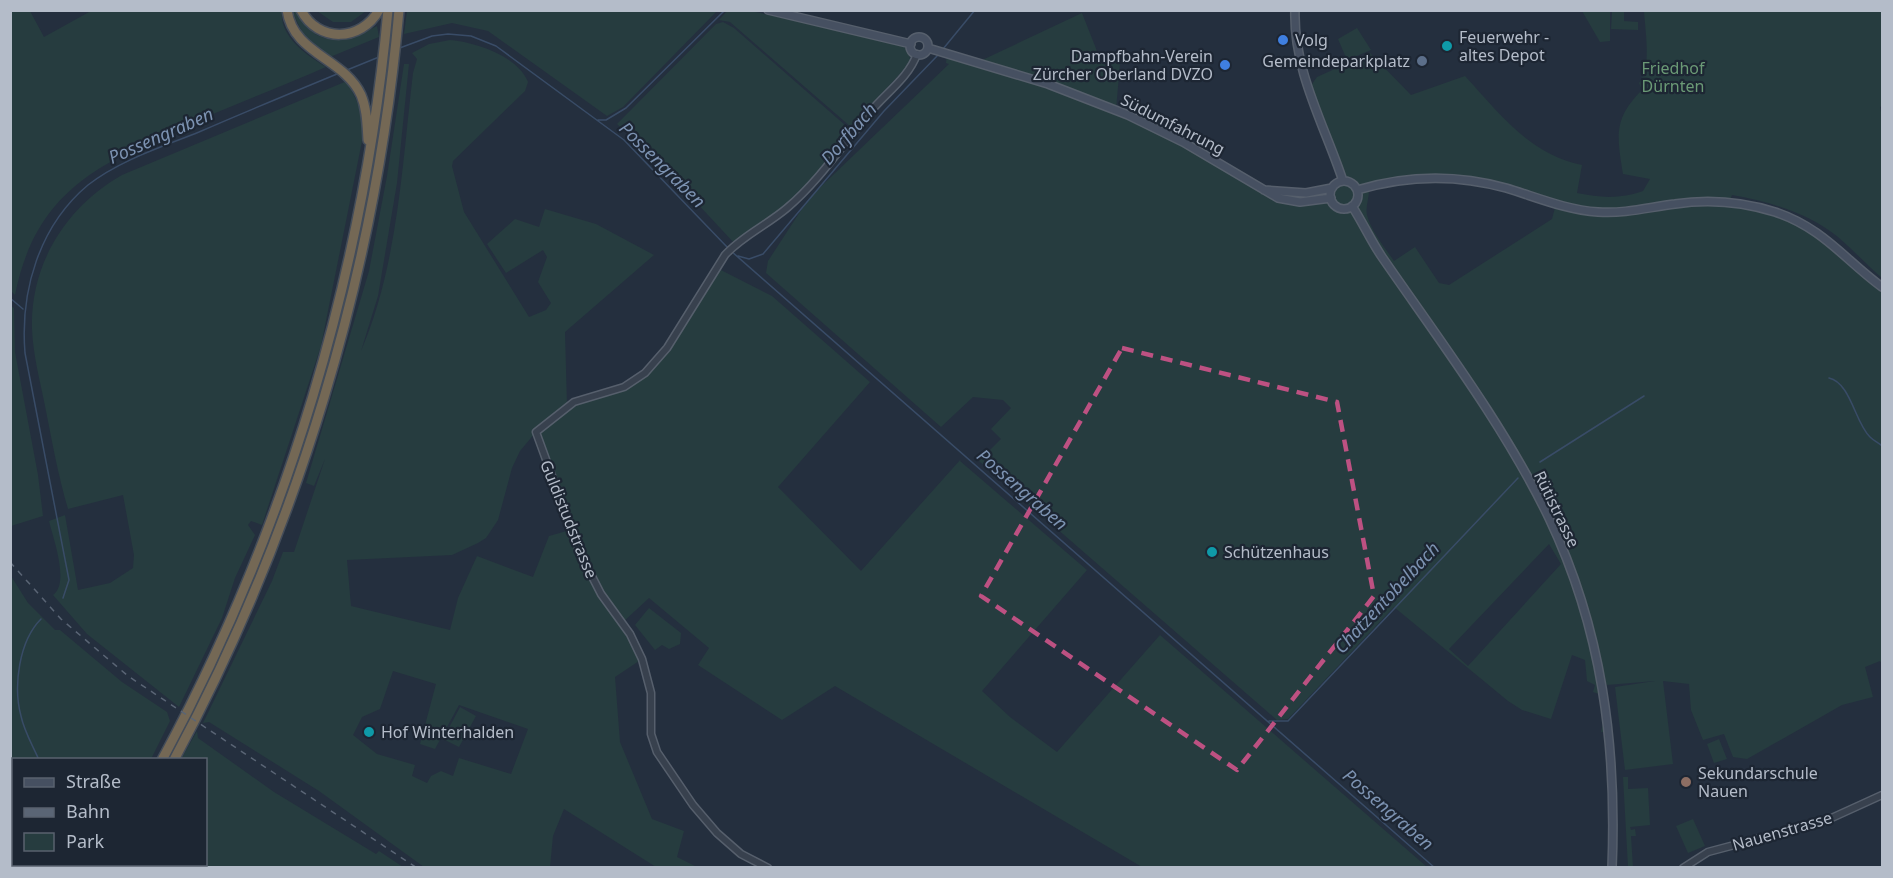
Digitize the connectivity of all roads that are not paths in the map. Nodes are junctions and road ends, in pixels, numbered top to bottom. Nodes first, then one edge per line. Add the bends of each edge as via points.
1 (287, 10) edge
2 (301, 10) edge
3 (379, 10) edge
4 (388, 10) edge
5 (399, 10) edge
6 (768, 10) edge
7 (1296, 10) edge
8 (911, 44) junction
9 (931, 49) junction
10 (917, 54) junction
11 (368, 166) junction
12 (1343, 182) junction
13 (1332, 188) junction
14 (1264, 190) junction
15 (1357, 190) junction
16 (1331, 198) junction
17 (1352, 206) junction
18 (1882, 287) edge
19 (162, 758) edge
20 (174, 758) edge
21 (1882, 795) edge
22 (768, 867) edge
23 (1612, 867) edge
24 (1683, 867) edge

1 - 11 highway via 297,37 357,87 365,107
2 - 3 highway via 315,27 341,35 364,28
4 - 11 highway
5 - 20 highway via 380,154 358,268 315,425 253,594
6 - 8 main road, Südumfahrung
7 - 12 main road via 1303,72
8 - 9 main road, Südumfahrung via 921,37
8 - 10 main road
9 - 10 main road
9 - 14 main road, Südumfahrung via 1059,88 1128,115
10 - 22 street, Guldistudstrasse via 911,68 802,194 725,255 667,348 645,372 624,387 574,402 536,432 580,553 642,659 651,693 654,748 717,833 741,854
11 - 19 highway via 336,315 293,460 230,621
12 - 13 main road
12 - 15 main road via 1352,183
13 - 14 main road, Südumfahrung via 1306,193
13 - 16 main road
14 - 16 main road, Südumfahrung via 1290,201
15 - 17 main road via 1358,199
15 - 18 main road via 1447,177 1600,212 1699,202 1753,206 1818,232
16 - 17 main road via 1338,207
17 - 23 main road, Rütistrasse via 1378,252 1517,460 1571,570 1594,645 1607,711 1613,773
21 - 24 street, Nauenstrasse via 1825,821 1708,852

